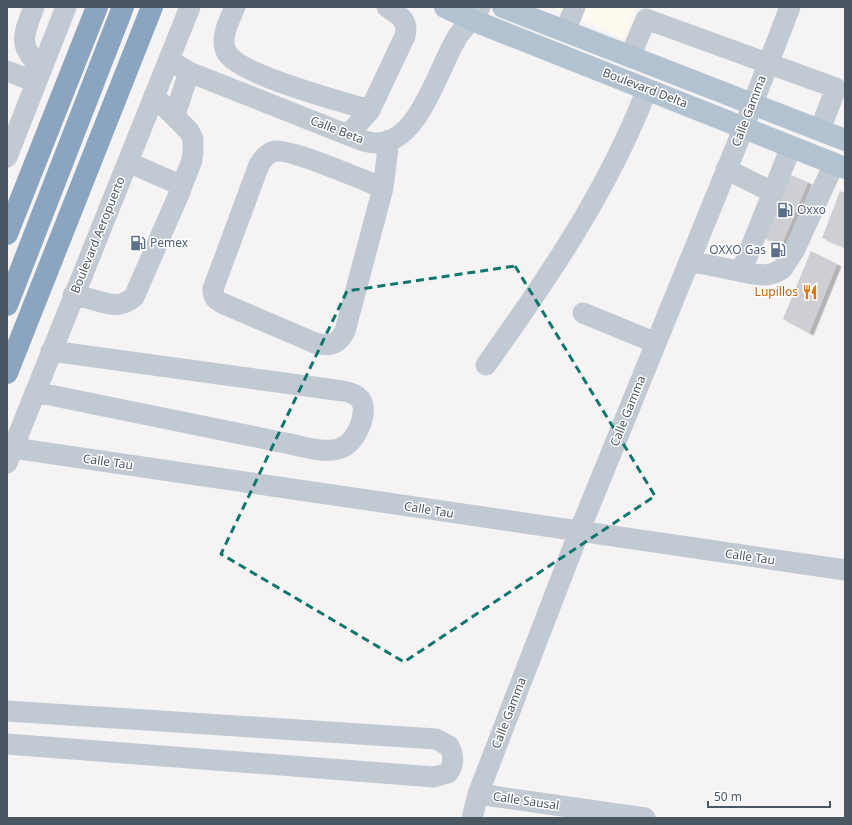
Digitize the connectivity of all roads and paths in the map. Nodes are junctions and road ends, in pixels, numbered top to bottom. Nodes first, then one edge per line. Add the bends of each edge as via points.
1 (34, 7) edge
2 (66, 7) edge
3 (97, 7) edge
4 (123, 7) edge
5 (152, 7) edge
6 (190, 7) edge
7 (234, 7) edge
8 (387, 7) edge
9 (503, 7) edge
10 (574, 7) edge
11 (790, 7) edge
12 (463, 11) edge
13 (565, 31) junction
14 (630, 57) junction
15 (169, 60) junction
16 (768, 63) junction
17 (7, 71) edge
18 (189, 72) junction
19 (39, 76) junction
20 (647, 89) junction
21 (154, 96) junction
22 (752, 104) junction
23 (370, 110) junction
24 (175, 115) junction
25 (744, 127) junction
26 (12, 129) edge
27 (820, 130) junction
28 (348, 135) junction
29 (390, 140) junction
30 (845, 140) edge
31 (791, 147) junction
32 (7, 157) edge
33 (128, 162) junction
34 (840, 166) edge
35 (726, 169) junction
36 (182, 186) junction
37 (383, 188) junction
38 (772, 192) junction
39 (7, 234) edge
40 (689, 261) junction
41 (740, 272) junction
42 (74, 295) junction
43 (7, 305) edge
44 (583, 314) dead end
45 (656, 343) junction
46 (51, 352) junction
47 (486, 365) dead end
48 (7, 373) edge
49 (35, 392) junction
50 (10, 456) edge
51 (579, 532) junction
52 (845, 570) edge
53 (7, 711) edge
54 (7, 744) edge
55 (478, 794) junction
56 (472, 818) edge
57 (645, 818) edge

1 - 19 street via 27,26 25,45
2 - 19 street
3 - 39 highway
4 - 43 highway
5 - 48 highway
6 - 15 street, Boulevard Aeropuerto
7 - 23 street via 224,38 228,55 235,61 260,75
8 - 23 street via 402,17 407,29 402,46
9 - 13 main road, Boulevard Delta
10 - 13 street
11 - 16 street, Calle Gamma
12 - 20 main road, Boulevard Delta
12 - 29 street, Calle Beta via 458,36 425,101 410,125
13 - 14 main road, Boulevard Delta
14 - 16 street via 646,19
14 - 22 main road, Boulevard Delta
15 - 18 street, Calle Beta
15 - 21 street, Boulevard Aeropuerto
16 - 22 street, Calle Gamma
16 - 27 street via 836,88
17 - 19 street
18 - 24 street
18 - 28 street, Calle Beta
19 - 26 street
20 - 25 main road, Boulevard Delta
20 - 47 street via 616,159 574,234
21 - 24 street
21 - 33 street, Boulevard Aeropuerto
22 - 25 street, Calle Gamma
22 - 27 main road, Boulevard Delta
23 - 28 street
24 - 36 street via 189,131 192,139 192,160
25 - 31 main road, Boulevard Delta
25 - 35 street, Calle Gamma
26 - 32 street
27 - 30 main road, Boulevard Delta
28 - 29 street, Calle Beta via 367,142 380,143
29 - 37 street
31 - 34 main road, Boulevard Delta
31 - 38 street
33 - 36 street
33 - 42 street, Boulevard Aeropuerto
34 - 41 street via 789,261 774,273 766,275
35 - 38 street
35 - 40 street, Calle Gamma
36 - 42 street via 134,298 128,303 112,306
37 - 37 street via 297,155 276,151 269,153 260,165 213,289 216,300 316,343 326,346 341,340
38 - 41 street
40 - 41 street
40 - 45 street, Calle Gamma
42 - 46 street, Boulevard Aeropuerto
44 - 45 street
45 - 51 street, Calle Gamma
46 - 49 street, Boulevard Aeropuerto
46 - 49 street via 343,391 361,400 363,411 352,442 342,448 329,450
49 - 50 street, Boulevard Aeropuerto
50 - 51 street, Calle Tau
51 - 52 street, Calle Tau
51 - 55 street, Calle Gamma
53 - 54 street via 428,738 446,743 453,756 448,773 434,777
55 - 56 street, Calle Gamma
55 - 57 street, Calle Sausal

